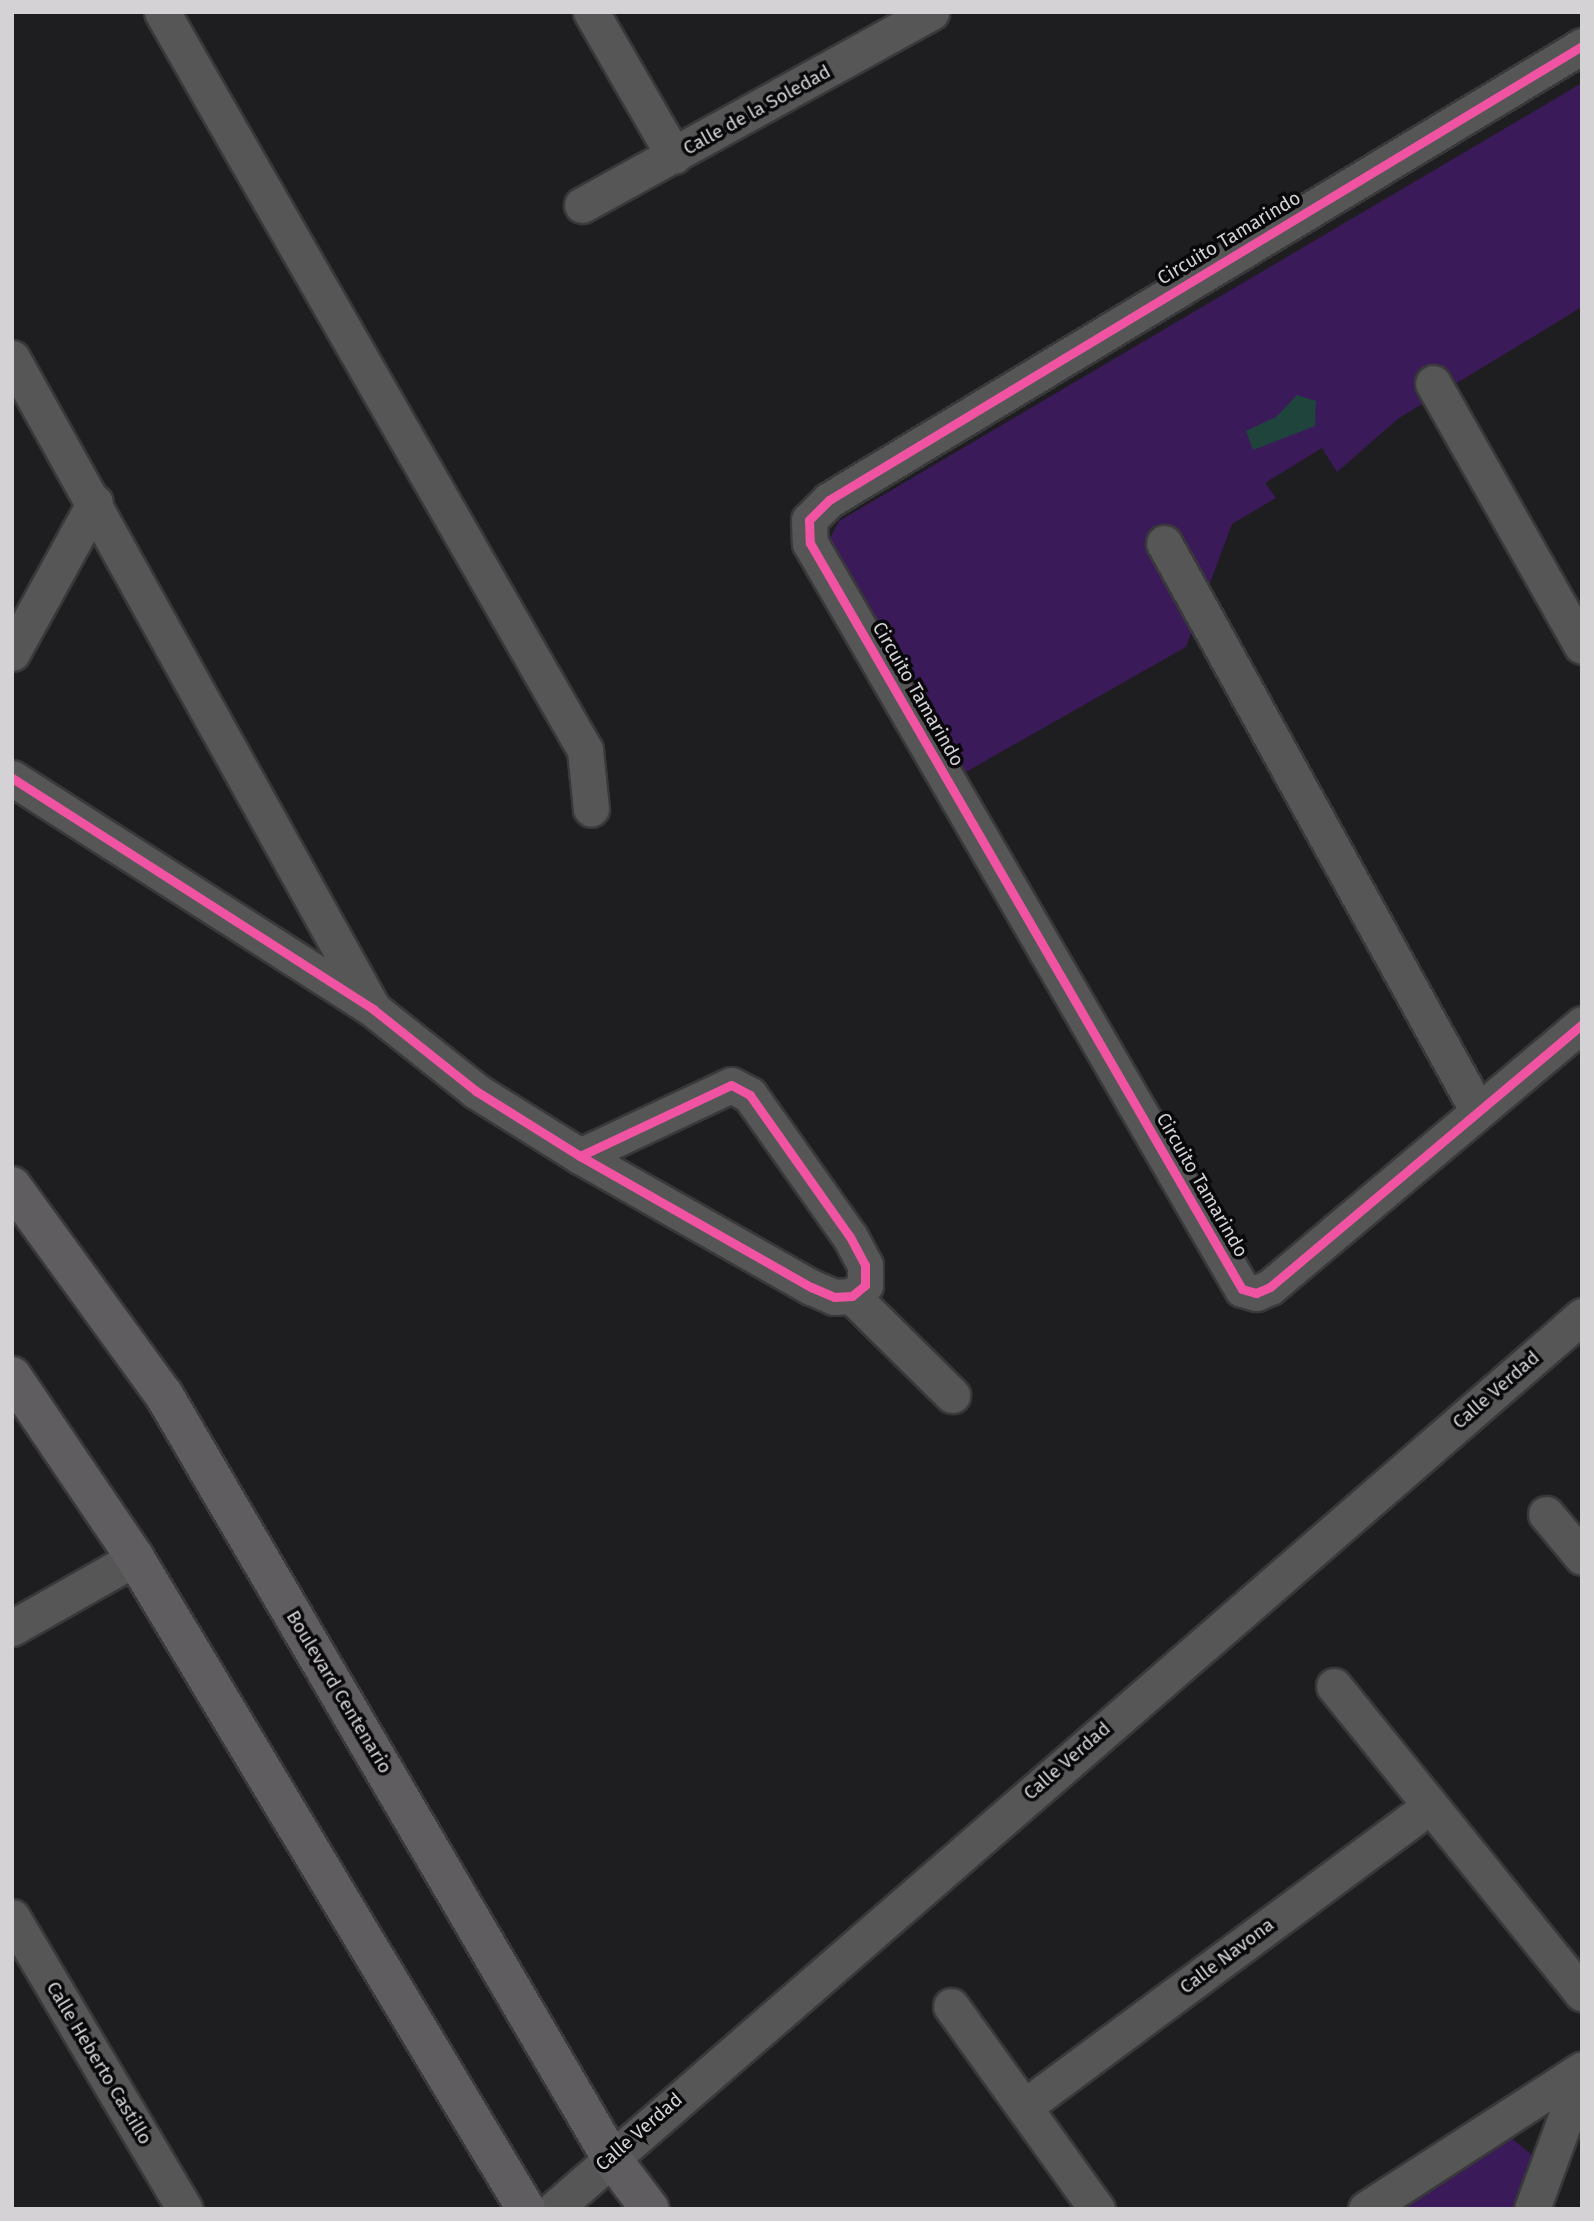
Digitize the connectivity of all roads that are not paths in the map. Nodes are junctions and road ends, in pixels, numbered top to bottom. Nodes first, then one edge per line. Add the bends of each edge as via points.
1 (162, 12) edge
2 (591, 12) edge
3 (931, 12) edge
4 (1582, 47) edge
5 (674, 156) junction
6 (582, 205) dead end
7 (12, 358) edge
8 (1433, 383) dead end
9 (95, 502) junction
10 (1164, 543) dead end
11 (1582, 646) edge
12 (12, 653) edge
13 (12, 778) edge
14 (591, 809) dead end
15 (373, 1009) junction
16 (1582, 1024) edge
17 (1478, 1111) junction
18 (580, 1156) junction
19 (12, 1186) edge
20 (852, 1296) junction
21 (1582, 1316) edge
22 (12, 1376) edge
23 (952, 1395) dead end
24 (1546, 1514) dead end
25 (1582, 1557) edge
26 (135, 1558) junction
27 (12, 1628) edge
28 (1334, 1686) dead end
29 (1430, 1806) junction
30 (12, 1917) edge
31 (1582, 1993) edge
32 (951, 2006) dead end
33 (1582, 2071) edge
34 (1024, 2107) junction
35 (611, 2156) junction
36 (185, 2209) edge
37 (526, 2209) edge
38 (554, 2209) edge
39 (650, 2209) edge
40 (1097, 2209) edge
41 (1366, 2209) edge
42 (1532, 2209) edge

1 - 14 street via 585,750
2 - 5 street
3 - 5 street, Calle de la Soledad
4 - 17 street, Circuito Tamarindo via 829,500 809,520 810,543 1242,1289 1256,1293 1270,1287
5 - 6 street, Calle de la Soledad
7 - 9 street
8 - 11 street
9 - 12 street
9 - 15 street
10 - 17 street
13 - 15 street
15 - 18 street via 476,1091
16 - 17 street, Circuito Tamarindo
18 - 20 street via 811,1287
18 - 20 street via 731,1084 750,1095 850,1237 865,1265 865,1285
19 - 35 main road, Boulevard Centenario via 164,1395
20 - 23 street
21 - 35 street, Calle Verdad
22 - 26 main road
24 - 25 street
26 - 27 street
26 - 37 main road
28 - 29 street
29 - 31 street
29 - 34 street, Calle Navona
30 - 36 street, Calle Heberto Castillo
32 - 34 street
33 - 41 street
33 - 42 street
34 - 40 street
35 - 38 street, Calle Verdad
35 - 39 main road, Boulevard Centenario

